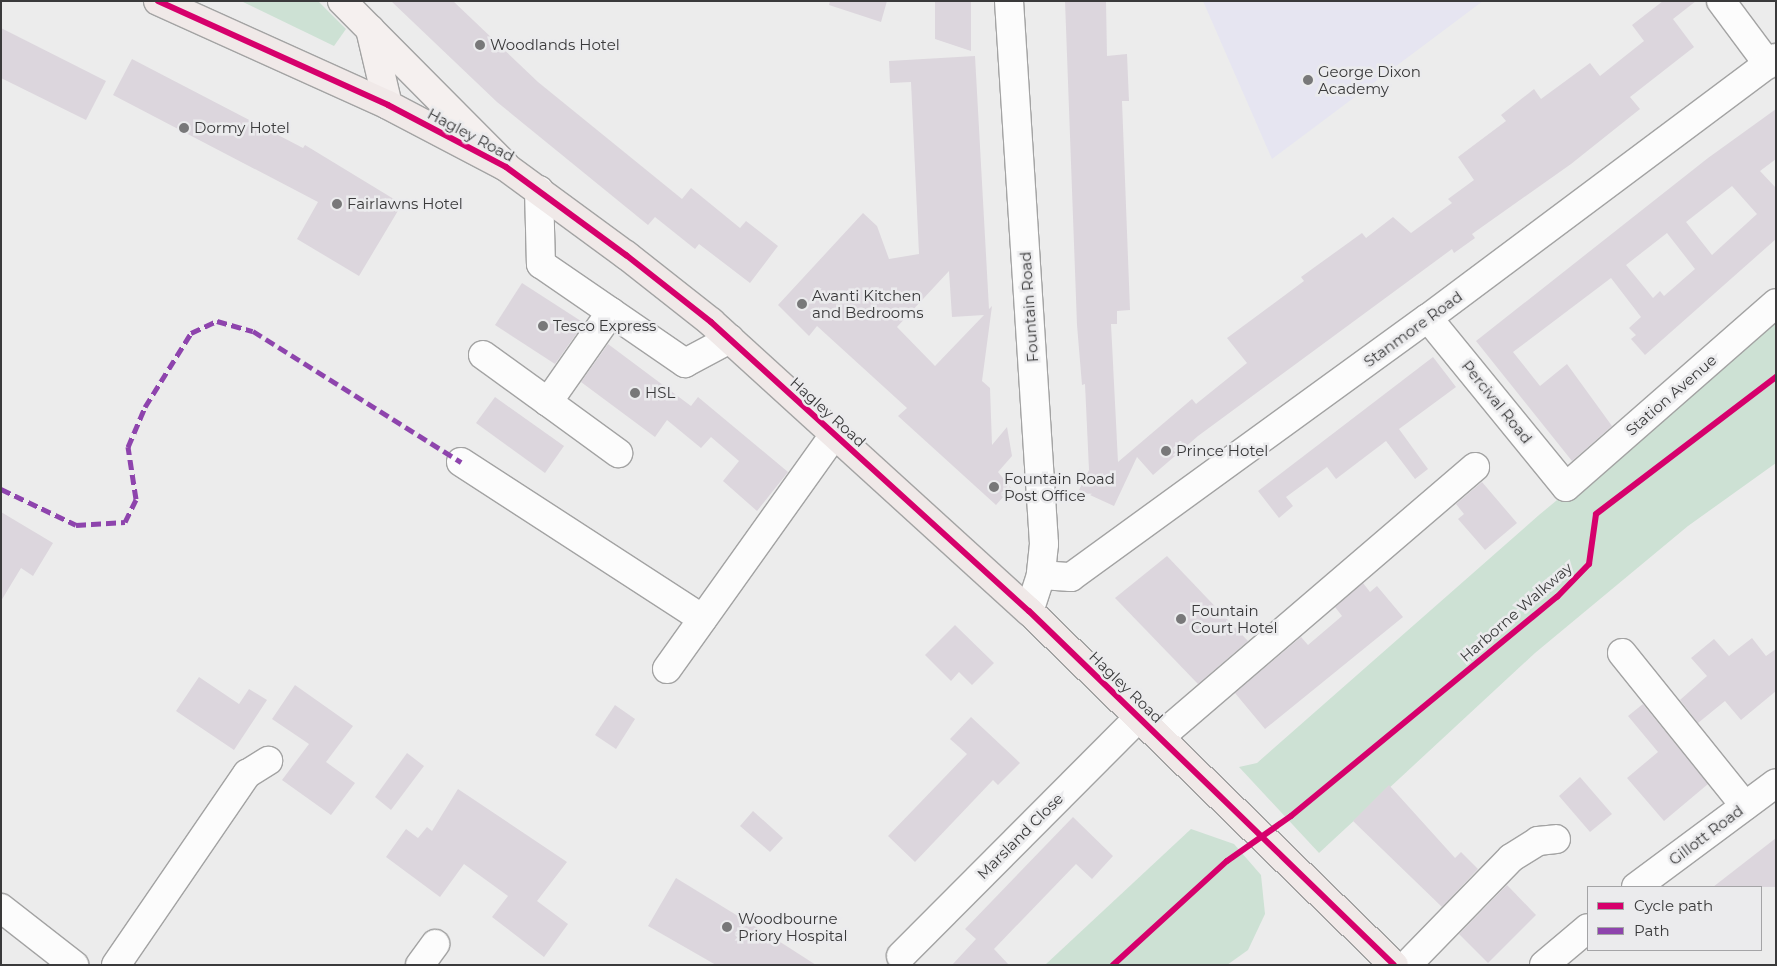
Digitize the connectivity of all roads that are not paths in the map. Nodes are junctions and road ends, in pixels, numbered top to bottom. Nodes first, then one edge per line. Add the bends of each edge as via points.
1 (158, 1) edge
2 (342, 1) edge
3 (1009, 1) edge
4 (1721, 1) edge
5 (370, 29) junction
6 (1772, 61) edge
7 (388, 105) junction
8 (506, 167) junction
9 (539, 190) junction
10 (1776, 304) edge
11 (612, 312) junction
12 (1428, 318) junction
13 (730, 339) junction
14 (483, 355) dead end
15 (548, 402) junction
16 (834, 435) junction
17 (618, 453) dead end
18 (461, 462) dead end
19 (1475, 467) dead end
20 (1566, 487) joint
21 (1041, 576) junction
22 (1029, 610) junction
23 (703, 620) junction
24 (1622, 653) dead end
25 (667, 670) dead end
26 (1139, 716) junction
27 (1160, 737) junction
28 (268, 761) dead end
29 (1776, 783) edge
30 (1745, 806) junction
31 (1556, 839) dead end
32 (1637, 886) edge
33 (1, 908) edge
34 (1587, 929) edge
35 (901, 956) dead end
36 (1392, 963) edge
37 (74, 965) edge
38 (116, 965) edge
39 (1544, 965) edge

1 - 7 highway, Hagley Road
2 - 5 main road
3 - 21 street, Fountain Road via 1044,544
4 - 6 street
5 - 7 main road
5 - 8 main road
6 - 12 street, Stanmore Road
7 - 8 highway, Hagley Road
8 - 9 highway, Hagley Road
9 - 11 street via 541,264
9 - 13 highway, Hagley Road
10 - 20 street, Station Avenue
11 - 13 street via 685,363
11 - 15 street
12 - 20 street, Percival Road
12 - 21 street, Stanmore Road via 1070,577
13 - 16 highway, Hagley Road
14 - 15 street
15 - 17 street
16 - 22 highway, Hagley Road
16 - 23 street
18 - 23 street
19 - 27 street
21 - 22 street, Fountain Road
22 - 26 highway, Hagley Road
23 - 25 street
24 - 30 street
26 - 27 highway, Hagley Road
26 - 35 street, Marsland Close
27 - 36 highway, Hagley Road
28 - 38 street via 247,774
29 - 30 street, Gillott Road
30 - 32 street, Gillott Road
31 - 36 street via 1538,841 1511,858
33 - 37 street
34 - 39 street

